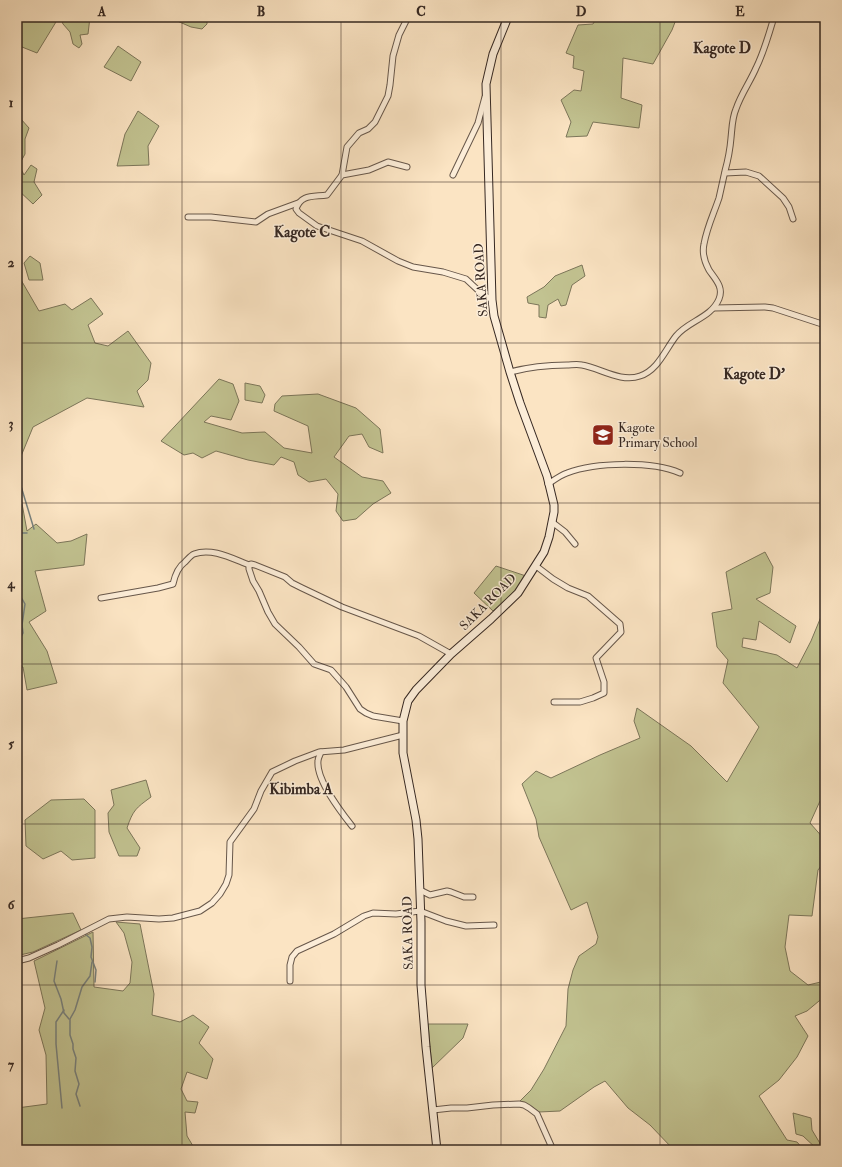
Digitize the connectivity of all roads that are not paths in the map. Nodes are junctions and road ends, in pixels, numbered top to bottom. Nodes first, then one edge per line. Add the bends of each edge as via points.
1 (508, 17) edge
2 (774, 17) edge
3 (406, 18) edge
4 (486, 94) junction
5 (407, 167) dead end
6 (725, 173) junction
7 (342, 175) junction
8 (452, 175) dead end
9 (298, 203) junction
10 (188, 217) dead end
11 (793, 219) dead end
12 (492, 300) junction
13 (714, 308) junction
14 (825, 325) edge
15 (510, 372) junction
16 (680, 473) dead end
17 (548, 484) junction
18 (552, 522) junction
19 (575, 544) dead end
20 (249, 565) junction
21 (536, 566) junction
22 (101, 598) dead end
23 (451, 654) junction
24 (554, 702) dead end
25 (403, 721) junction
26 (402, 735) junction
27 (321, 752) junction
28 (352, 826) dead end
29 (420, 890) junction
30 (473, 897) dead end
31 (420, 911) junction
32 (494, 925) dead end
33 (17, 961) edge
34 (290, 981) dead end
35 (433, 1110) junction
36 (437, 1150) edge
37 (553, 1150) edge

1 - 4 main road, SAKA ROAD via 493,54
2 - 6 street via 756,69 735,110
3 - 7 street via 393,56 388,96 375,122 359,133 347,147
4 - 8 street via 478,123
4 - 12 main road, SAKA ROAD
5 - 7 street via 388,162 369,170
6 - 11 street via 746,172 759,176 783,198
6 - 13 street via 703,248 705,262 720,287 719,299
7 - 9 street via 327,194 304,198
9 - 10 street via 268,214 256,222
9 - 12 street via 296,209 299,213 317,226 362,241 413,267 466,279
12 - 15 main road, SAKA ROAD
13 - 14 street via 773,308
13 - 15 street via 682,330 649,372 640,377 626,378 582,365 531,367
15 - 17 main road, SAKA ROAD
16 - 17 street via 648,465 592,467 566,473
17 - 18 main road, SAKA ROAD via 554,505
18 - 19 street
18 - 21 main road, SAKA ROAD via 546,547
20 - 22 street via 214,553 193,554 182,564 173,584
20 - 23 street via 285,577 342,607 419,636
20 - 25 street via 253,581 275,624 314,664 331,670 360,709 366,713
21 - 23 main road, SAKA ROAD via 518,593
21 - 24 street via 568,588 588,596 620,624 621,632 596,658 604,682 604,692 580,702
23 - 25 main road, SAKA ROAD via 408,701
25 - 26 main road, SAKA ROAD
26 - 27 street via 344,750
26 - 29 main road, SAKA ROAD via 417,833
27 - 28 street via 318,761 324,782 332,799
27 - 33 street via 272,772 254,809 230,842 229,875 220,894 212,903 200,911 173,918 109,919 58,945
29 - 30 street via 430,895 447,891 464,897
29 - 31 main road, SAKA ROAD
31 - 32 street via 446,922 466,926
31 - 34 street via 373,913 297,951 290,965
31 - 35 main road, SAKA ROAD via 421,985
35 - 36 main road, SAKA ROAD
35 - 37 street via 524,1105 537,1114

